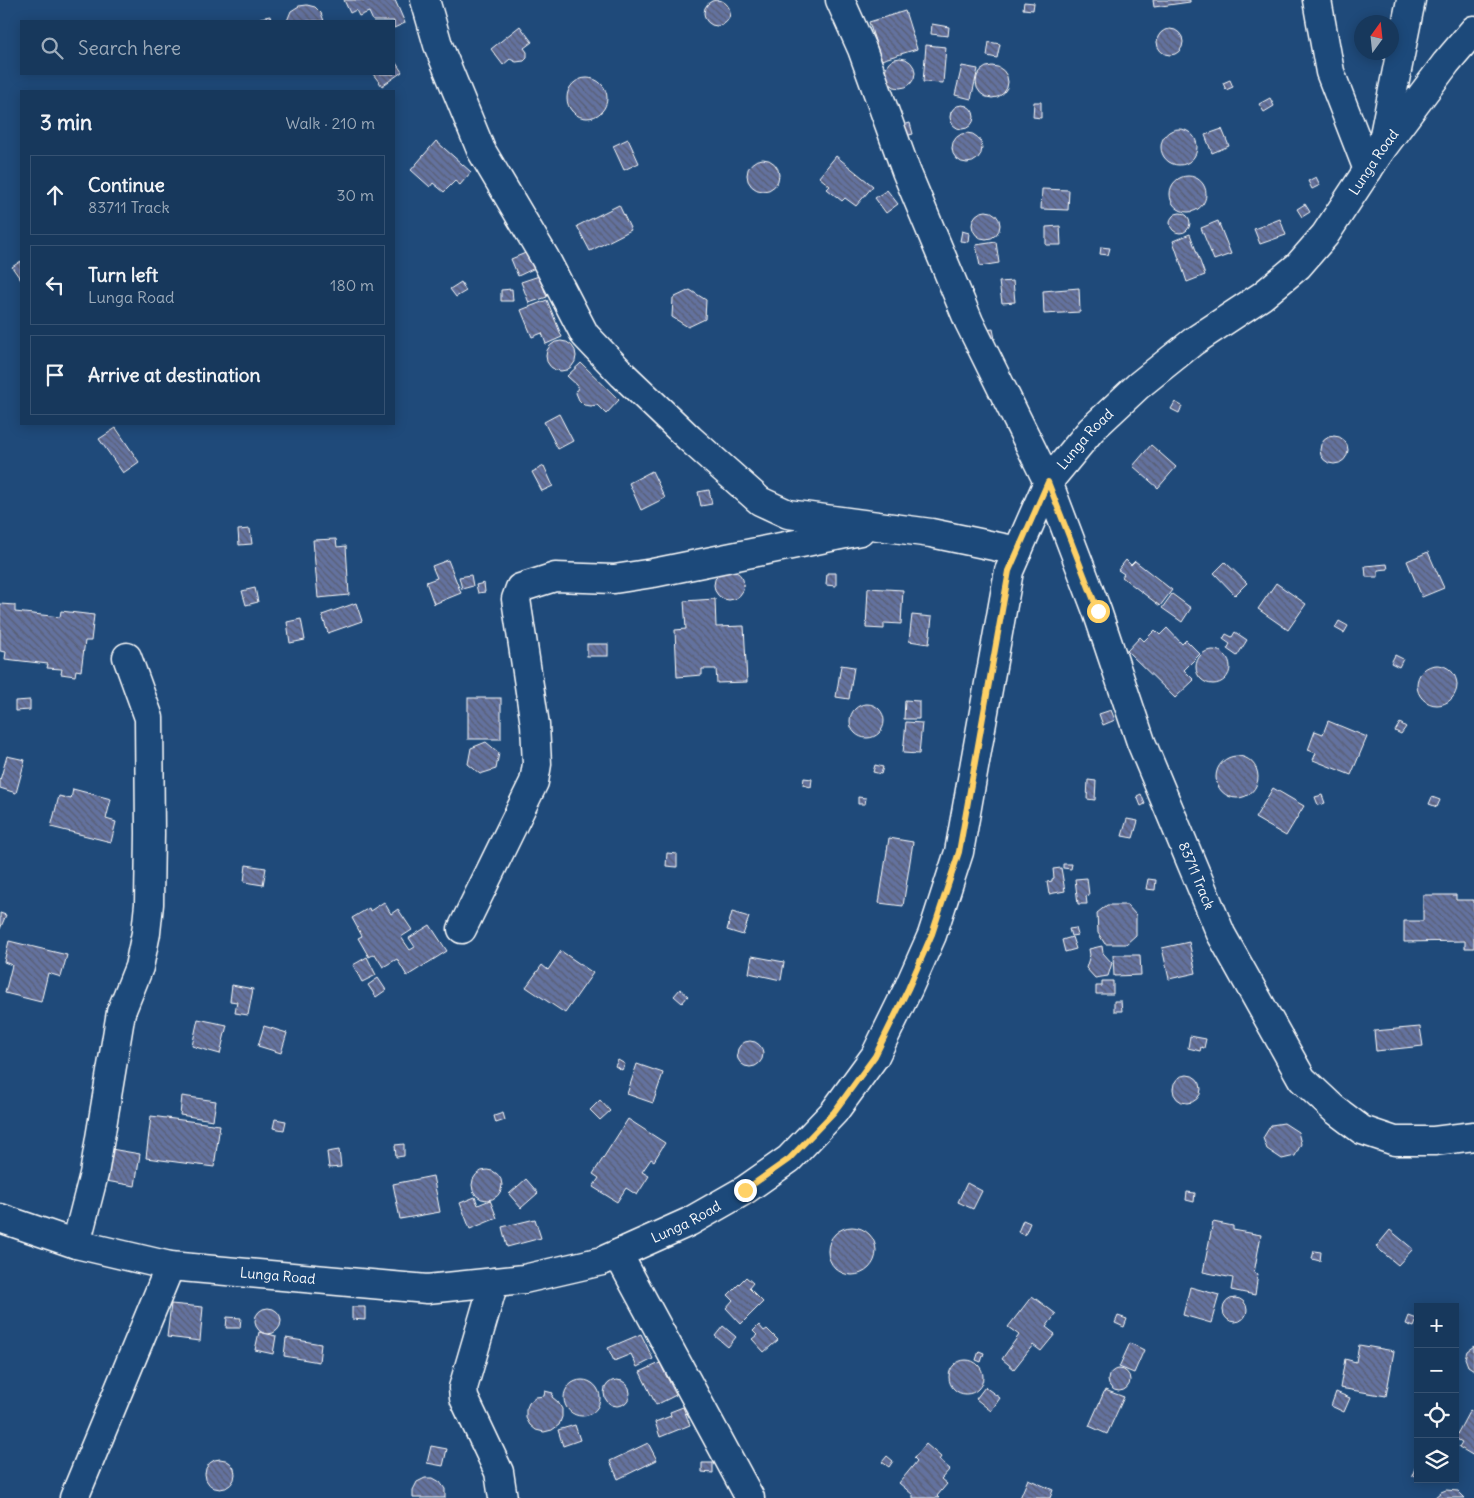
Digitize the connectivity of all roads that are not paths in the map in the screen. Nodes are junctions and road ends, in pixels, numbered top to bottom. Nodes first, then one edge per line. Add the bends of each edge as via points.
1 (425, 0) edge
2 (840, 0) edge
3 (1317, 0) edge
4 (1411, 0) edge
5 (1474, 30) edge
6 (1375, 160) junction
7 (1048, 482) junction
8 (881, 526) junction
9 (1018, 551) junction
10 (127, 657) dead end
11 (462, 929) dead end
12 (1474, 1136) edge
13 (0, 1218) edge
14 (76, 1244) junction
15 (618, 1254) junction
16 (170, 1266) junction
17 (494, 1282) junction
18 (74, 1498) edge
19 (503, 1498) edge
20 (750, 1498) edge

1 - 8 street via 438,45 481,150 545,258 585,335 676,426 760,501 788,514
2 - 7 street, 83711 Track via 968,322
3 - 6 street via 1330,72
4 - 6 street
5 - 6 street, Lunga Road
6 - 7 street, Lunga Road via 1325,235 1298,266 1138,386 1091,430
7 - 9 street, Lunga Road
7 - 12 street, 83711 Track via 1098,611 1141,742 1221,934 1302,1079 1362,1130 1395,1141
8 - 9 street
8 - 11 street via 652,573 614,579 556,577 520,588 516,599 535,725 537,764 534,782
9 - 15 street, Lunga Road via 1009,571 959,852 932,934 875,1056 834,1112 789,1159 745,1190 689,1222
10 - 14 street via 148,718 149,904 139,967 121,1012 94,1174
13 - 14 street, Lunga Road
14 - 16 street, Lunga Road
15 - 17 street, Lunga Road via 602,1261 524,1279
15 - 20 street
16 - 17 street, Lunga Road via 427,1289
16 - 18 street
17 - 19 street via 463,1388 464,1398 499,1472

